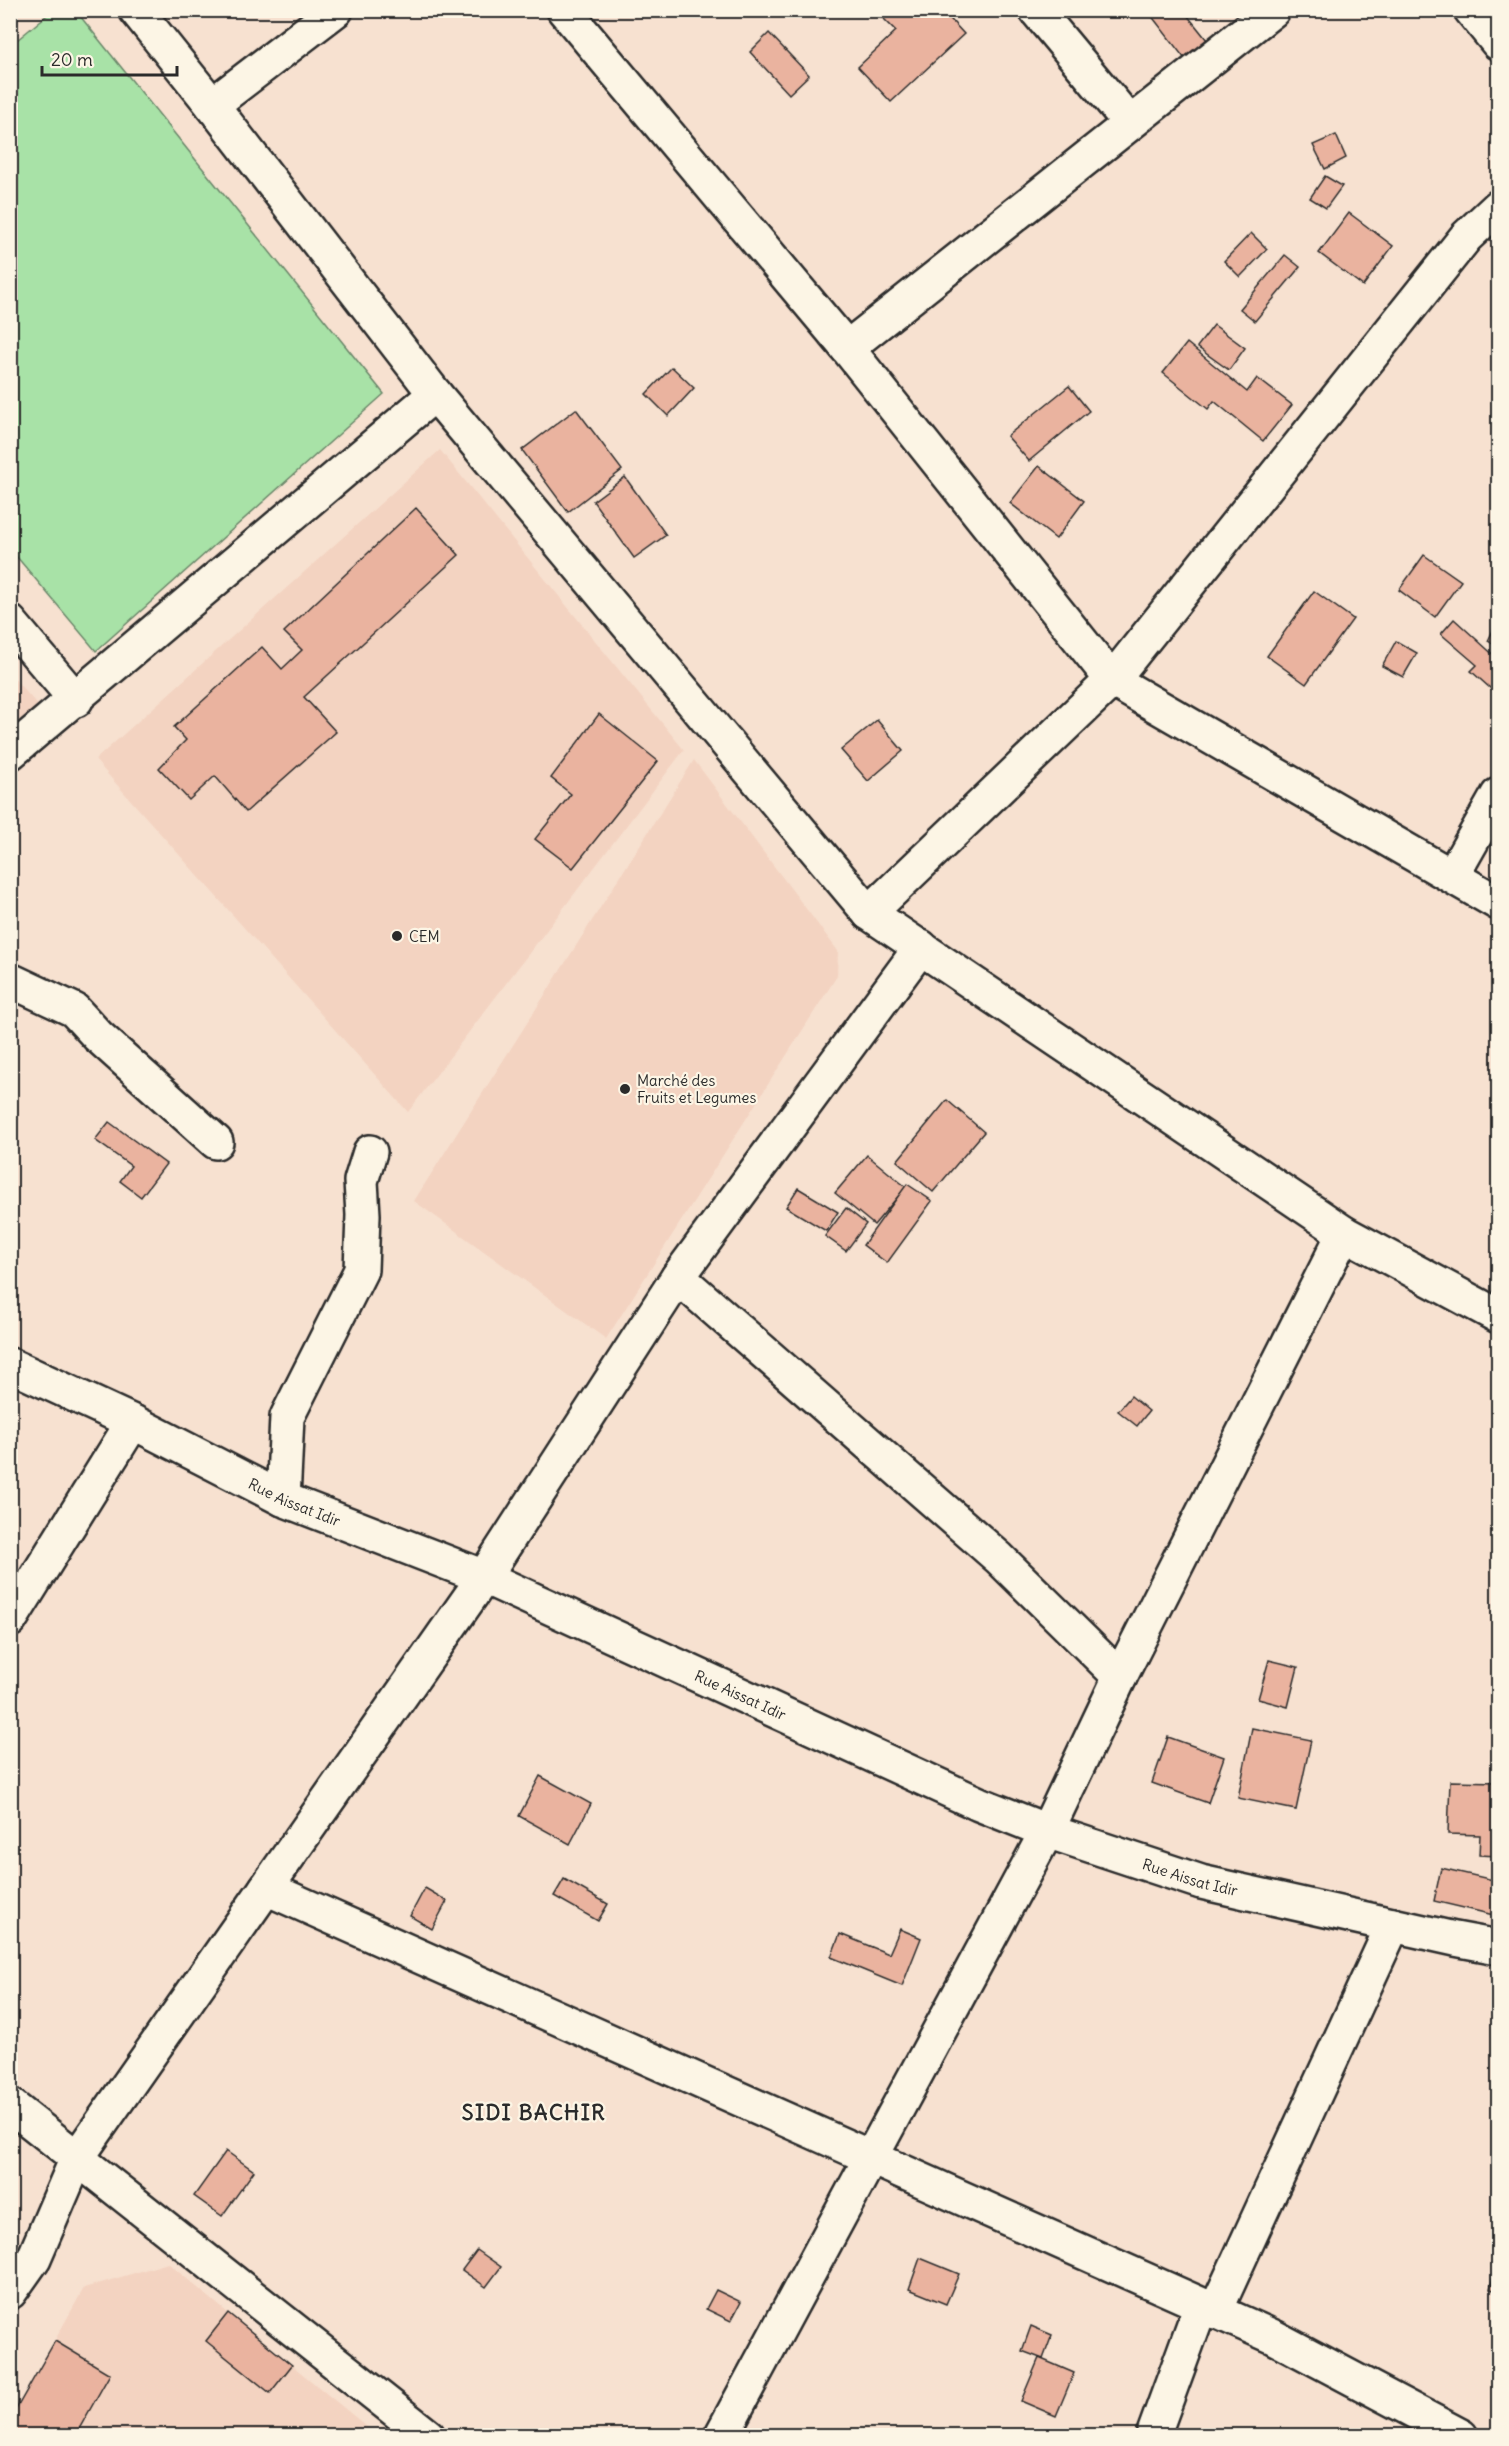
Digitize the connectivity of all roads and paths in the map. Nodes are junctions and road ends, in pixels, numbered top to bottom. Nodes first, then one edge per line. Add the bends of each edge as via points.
1 (136, 10) edge
2 (336, 10) edge
3 (564, 10) edge
4 (1036, 10) edge
5 (1273, 10) edge
6 (1471, 10) edge
7 (1498, 43) edge
8 (212, 105) junction
9 (1130, 123) junction
10 (1498, 207) edge
11 (847, 348) junction
12 (435, 394) junction
13 (10, 622) edge
14 (1112, 680) junction
15 (76, 700) junction
16 (10, 753) edge
17 (1498, 795) edge
18 (1452, 876) junction
19 (1498, 903) edge
20 (869, 913) junction
21 (921, 947) junction
22 (10, 980) edge
23 (216, 1142) dead end
24 (370, 1152) dead end
25 (1344, 1233) junction
26 (678, 1277) junction
27 (1498, 1316) edge
28 (10, 1365) edge
29 (134, 1422) junction
30 (283, 1499) junction
31 (484, 1577) junction
32 (10, 1620) edge
33 (1120, 1677) junction
34 (1047, 1831) junction
35 (266, 1888) junction
36 (1393, 1925) junction
37 (1498, 1947) edge
38 (10, 2104) edge
39 (870, 2156) junction
40 (77, 2158) junction
41 (10, 2292) edge
42 (1208, 2308) junction
43 (428, 2436) edge
44 (721, 2436) edge
45 (1153, 2436) edge
46 (1461, 2436) edge

1 - 8 street
2 - 8 street
3 - 11 street
4 - 9 street
5 - 9 street
6 - 7 street
8 - 12 street
9 - 11 street
10 - 14 street via 1466,237
11 - 14 street
12 - 15 street
12 - 20 street
13 - 15 street
14 - 18 street
14 - 20 street
15 - 16 street
17 - 18 street
18 - 19 street
20 - 21 street
21 - 25 street
21 - 26 street
22 - 23 street via 74,1010
24 - 30 street via 361,1181 361,1270 286,1417
25 - 27 street
25 - 33 street
26 - 31 street
26 - 33 street via 999,1558
28 - 29 street, Rue Aissat Idir
29 - 30 street, Rue Aissat Idir
29 - 32 street
30 - 31 street, Rue Aissat Idir
31 - 34 street, Rue Aissat Idir via 979,1804
31 - 35 street
33 - 34 street
34 - 36 street, Rue Aissat Idir via 1201,1882
34 - 39 street
35 - 39 street
35 - 40 street
36 - 37 street, Rue Aissat Idir
36 - 42 street
38 - 40 street
39 - 42 street
39 - 44 street
40 - 41 street via 34,2258
40 - 43 street
42 - 45 street
42 - 46 street via 1274,2337

